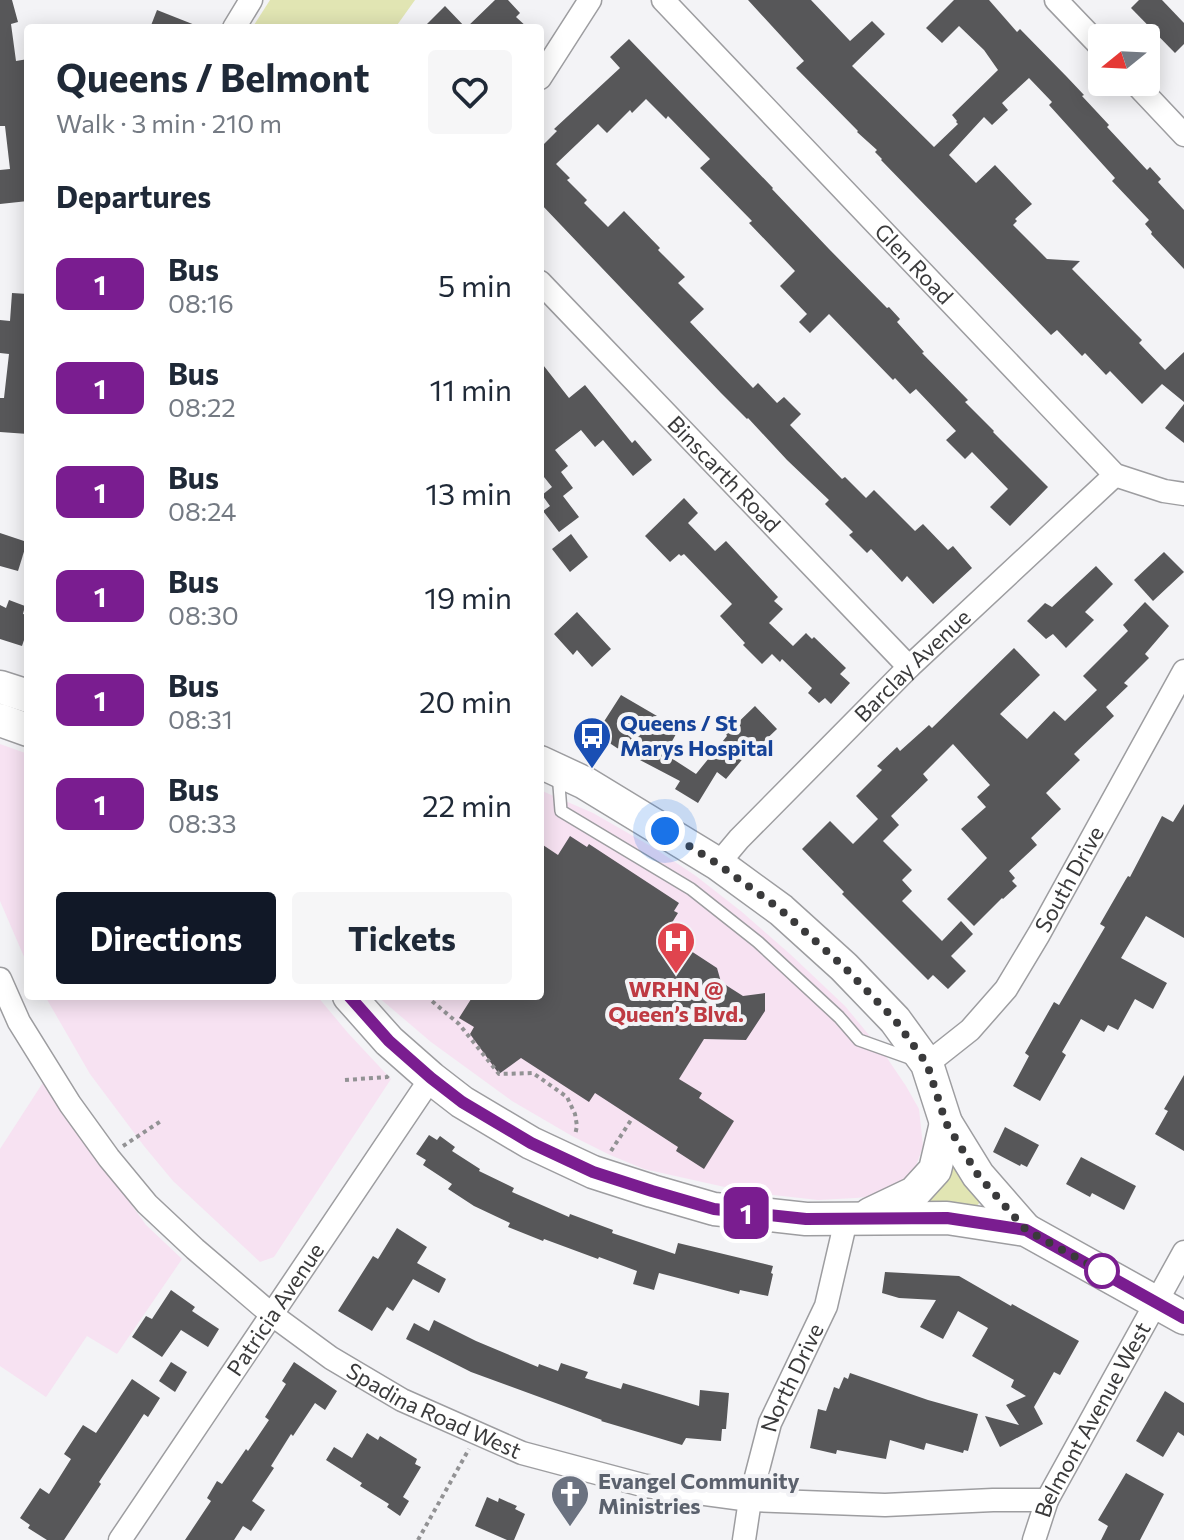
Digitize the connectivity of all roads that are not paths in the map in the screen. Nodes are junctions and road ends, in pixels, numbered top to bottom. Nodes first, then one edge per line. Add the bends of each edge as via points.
1 (251, 0) edge
2 (590, 0) edge
3 (663, 0) edge
4 (1056, 0) edge
5 (236, 24) edge
6 (1088, 33) edge
7 (544, 72) edge
8 (1147, 96) edge
9 (1184, 135) edge
10 (544, 286) edge
11 (1115, 475) junction
12 (1184, 494) edge
13 (909, 667) junction
14 (1184, 671) edge
15 (0, 687) edge
16 (24, 695) edge
17 (0, 720) edge
18 (24, 729) edge
19 (549, 766) edge
20 (718, 864) junction
21 (0, 979) edge
22 (353, 1000) edge
23 (927, 1064) junction
24 (431, 1078) junction
25 (946, 1123) junction
26 (854, 1219) junction
27 (1026, 1230) junction
28 (1184, 1252) edge
29 (1170, 1310) edge
30 (271, 1314) junction
31 (750, 1500) junction
32 (1047, 1500) junction
33 (120, 1540) edge
34 (744, 1540) edge
35 (1034, 1540) edge

1 - 5 street
2 - 7 street
3 - 11 street, Glen Road
4 - 6 street
8 - 9 street
10 - 13 street, Binscarth Road
11 - 12 street, Glen Road
11 - 13 street, Barclay Avenue
13 - 20 street, Barclay Avenue
14 - 23 street, South Drive via 1006,989 970,1030
15 - 16 street
17 - 18 street
19 - 20 street
19 - 23 lane via 561,811 691,889 758,942 859,1040
20 - 23 street via 781,910 844,967 895,1020
21 - 30 street, Spadina Road West via 19,1022 109,1158 147,1204
22 - 24 street
23 - 25 street
24 - 26 street via 490,1120 593,1172 714,1209
24 - 30 street, Patricia Avenue
25 - 26 street via 935,1170 914,1193
25 - 27 street via 978,1175
26 - 27 street via 947,1218
26 - 31 street, North Drive via 826,1306 770,1423
27 - 29 street
28 - 29 street, Belmont Avenue West
29 - 32 street, Belmont Avenue West
30 - 31 street, Spadina Road West via 402,1400 522,1453 646,1486
30 - 33 street, Patricia Avenue
31 - 32 street, Spadina Road West via 885,1505
31 - 34 street, North Drive
32 - 35 street, Belmont Avenue West

